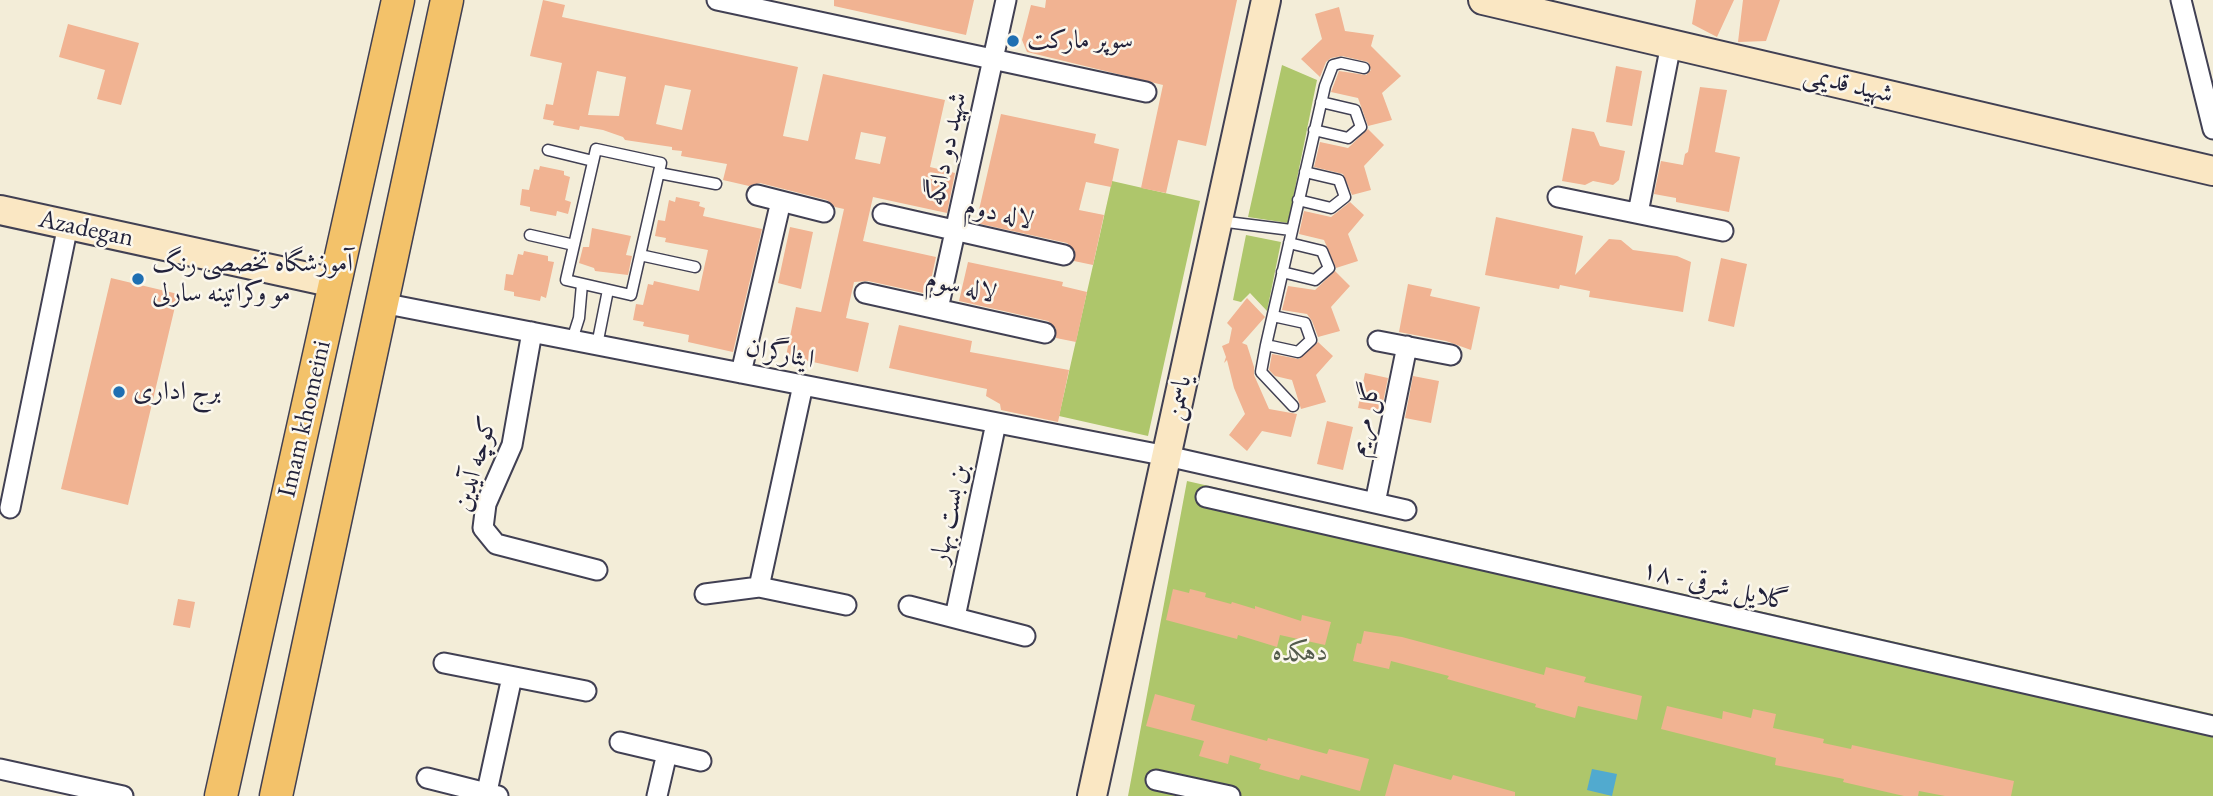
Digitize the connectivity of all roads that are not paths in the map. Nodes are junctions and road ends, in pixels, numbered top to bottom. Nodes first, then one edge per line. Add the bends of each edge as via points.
1 (398, 0) edge
2 (447, 0) edge
3 (717, 0) edge
4 (1006, 0) edge
5 (1266, 0) edge
6 (1483, 0) edge
7 (2181, 0) edge
8 (1671, 44) junction
9 (993, 59) junction
10 (1364, 68) dead end
11 (1146, 92) dead end
12 (1321, 102) junction
13 (2213, 129) edge
14 (1314, 130) junction
15 (548, 150) dead end
16 (593, 161) junction
17 (2213, 171) edge
18 (1305, 172) junction
19 (659, 173) junction
20 (716, 184) dead end
21 (757, 195) dead end
22 (1558, 197) dead end
23 (1298, 200) junction
24 (781, 201) junction
25 (0, 210) edge
26 (824, 212) dead end
27 (1638, 213) junction
28 (883, 214) dead end
29 (1218, 220) junction
30 (68, 225) junction
31 (1291, 230) junction
32 (956, 231) junction
33 (1723, 231) dead end
34 (530, 235) dead end
35 (1289, 243) junction
36 (573, 246) junction
37 (640, 255) junction
38 (1064, 255) dead end
39 (695, 267) dead end
40 (1282, 272) junction
41 (335, 283) junction
42 (582, 284) junction
43 (608, 290) junction
44 (865, 293) dead end
45 (382, 303) junction
46 (938, 309) junction
47 (1273, 316) junction
48 (532, 332) junction
49 (1045, 333) dead end
50 (572, 340) junction
51 (1378, 341) dead end
52 (597, 345) junction
53 (1266, 345) junction
54 (1407, 346) junction
55 (1451, 355) dead end
56 (741, 373) junction
57 (803, 385) junction
58 (1293, 406) dead end
59 (996, 423) junction
60 (1167, 456) junction
61 (1206, 497) dead end
62 (1375, 503) junction
63 (10, 508) dead end
64 (1406, 510) dead end
65 (597, 570) dead end
66 (759, 587) junction
67 (705, 594) dead end
68 (846, 606) dead end
69 (909, 606) dead end
70 (955, 617) junction
71 (1025, 636) dead end
72 (444, 663) dead end
73 (512, 677) junction
74 (586, 691) dead end
75 (2213, 726) edge
76 (620, 742) dead end
77 (667, 753) junction
78 (701, 761) dead end
79 (0, 769) edge
80 (427, 778) dead end
81 (1156, 780) dead end
82 (491, 795) edge
83 (123, 796) edge
84 (221, 796) edge
85 (276, 796) edge
86 (657, 796) edge
87 (1092, 796) edge
88 (1230, 796) edge

1 - 41 main road, Imam khomeini
2 - 45 main road, Imam khomeini
3 - 9 street
4 - 9 street, شهید دو دانگه
5 - 29 street, یاسمن
6 - 8 street, شهید قدیمی
7 - 13 street
8 - 17 street, شهید قدیمی
8 - 27 street
9 - 11 street
9 - 32 street, شهید دو دانگه
10 - 12 lane via 1334,65
12 - 14 lane
12 - 14 lane via 1355,110 1361,127 1348,138
14 - 18 lane
15 - 16 lane
16 - 19 lane via 596,149 661,163
16 - 36 lane
18 - 23 lane
18 - 23 lane via 1339,180 1345,197 1331,208
19 - 20 lane
19 - 37 lane
21 - 24 street
22 - 27 street
23 - 31 lane
24 - 26 street
24 - 56 street
25 - 30 street, Azadegan
27 - 33 street
28 - 32 street, لاله دوم
29 - 31 lane
29 - 60 street, یاسمن
30 - 41 street, Azadegan
30 - 63 street
31 - 35 lane
32 - 38 street, لاله دوم
32 - 46 street, شهید دو دانگه
34 - 36 lane
35 - 40 lane
35 - 40 lane via 1322,251 1329,268 1315,280
36 - 42 lane via 566,280
37 - 39 lane
37 - 43 lane via 631,295
40 - 47 lane
41 - 84 main road, Imam khomeini
42 - 43 lane
42 - 50 lane
43 - 52 lane
44 - 46 street, لاله سوم
45 - 48 street, ایثارگران
45 - 85 main road, Imam khomeini
46 - 49 street, لاله سوم
47 - 53 lane
47 - 53 lane via 1305,323 1311,340 1298,352
48 - 50 street, ایثارگران
48 - 65 street, کوچه آیدین via 512,444 486,504 483,528 496,544
50 - 52 street, ایثارگران
51 - 54 street
52 - 56 street, ایثارگران
53 - 58 lane via 1261,372
54 - 55 street
54 - 62 street, گل مریم
56 - 57 street, ایثارگران
57 - 59 street, ایثارگران
57 - 66 street
59 - 60 street, ایثارگران
59 - 70 street, بن بست بهار
60 - 62 street, ایثارگران
60 - 87 street, یاسمن
61 - 75 street, گلایل شرقی - ۱۸
62 - 64 street, ایثارگران
66 - 67 street
66 - 68 street
69 - 70 street
70 - 71 street
72 - 73 street
73 - 74 street
73 - 82 street
76 - 77 street
77 - 78 street
77 - 86 street
79 - 83 street
80 - 82 street
81 - 88 street

